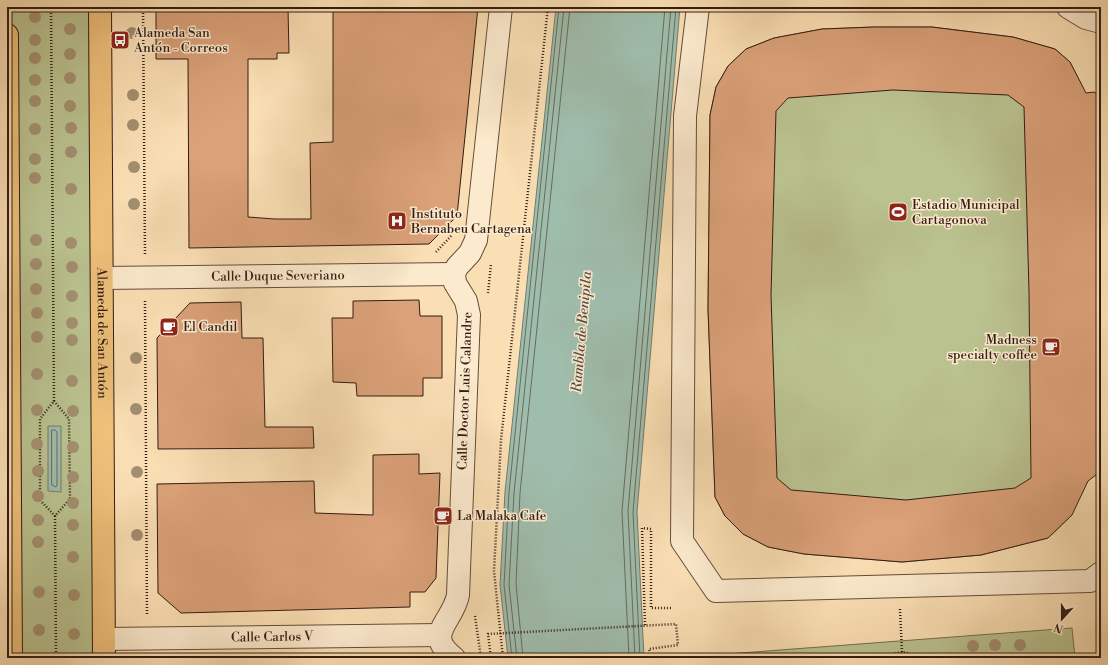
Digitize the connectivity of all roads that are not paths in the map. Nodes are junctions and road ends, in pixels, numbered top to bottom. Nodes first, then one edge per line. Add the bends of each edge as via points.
1 (100, 7) edge
2 (501, 7) edge
3 (698, 7) edge
4 (1068, 7) edge
5 (1101, 22) edge
6 (7, 35) edge
7 (454, 274) junction
8 (102, 278) junction
9 (8, 281) edge
10 (1101, 573) edge
11 (440, 635) junction
12 (10, 644) edge
13 (104, 648) edge
14 (454, 658) edge

1 - 8 main road, Alameda de San Antón
2 - 7 street via 476,240 470,253
3 - 10 street via 685,116 682,541 716,591 1090,581
4 - 5 street via 1086,18
6 - 9 main road
7 - 8 street, Calle Duque Severiano
7 - 11 street, Calle Doctor Luis Calandre via 455,283 469,311 468,346 458,595 455,608
8 - 13 main road, Alameda de San Antón
9 - 12 main road
11 - 13 street, Calle Carlos V via 148,639
11 - 14 street via 444,647

